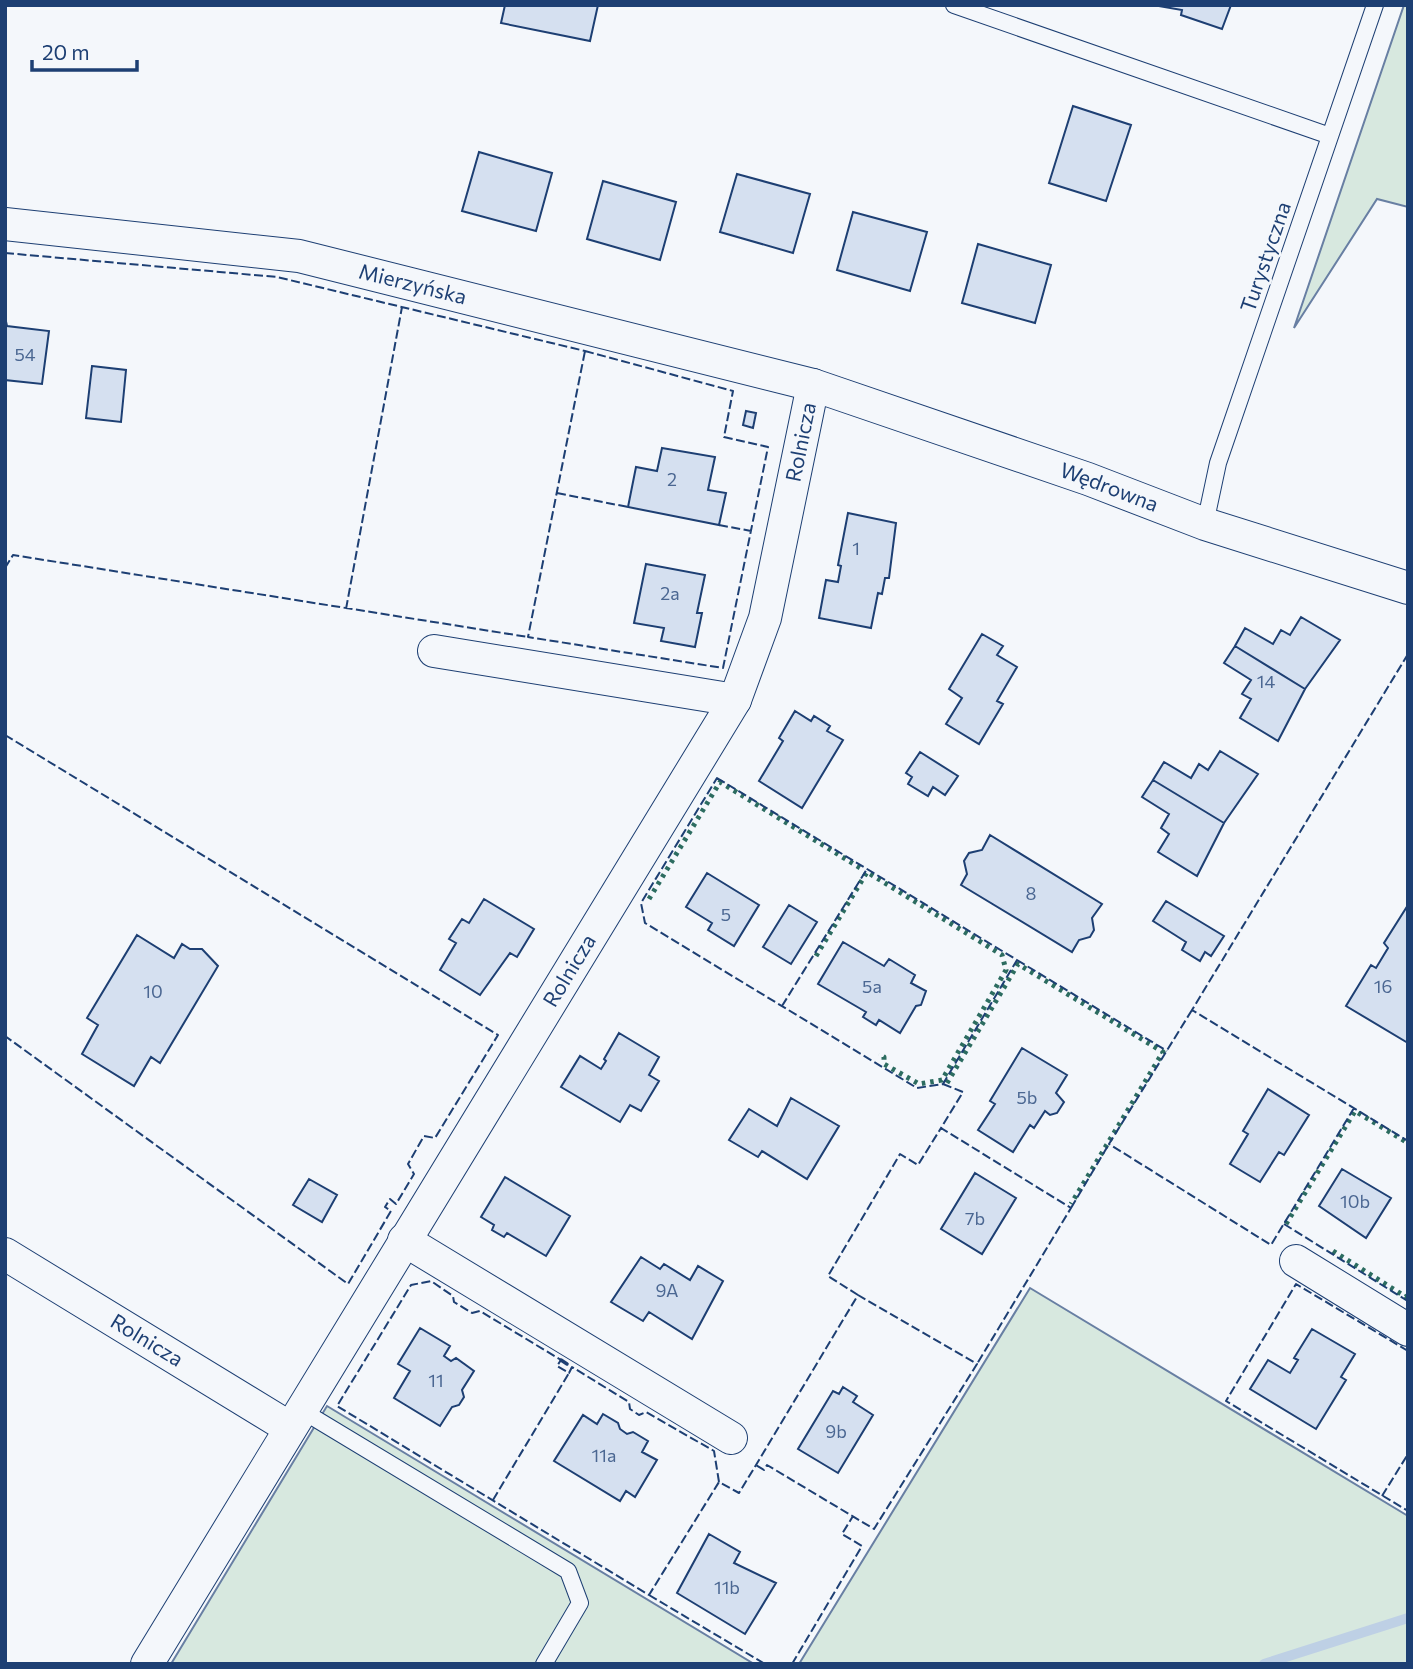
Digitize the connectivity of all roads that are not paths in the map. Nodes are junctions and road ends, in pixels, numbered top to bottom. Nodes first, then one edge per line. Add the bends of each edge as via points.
1 (954, 5) edge
2 (1375, 5) edge
3 (1330, 136) junction
4 (5, 224) edge
5 (813, 385) junction
6 (1205, 524) junction
7 (1408, 588) edge
8 (434, 651) dead end
9 (734, 700) junction
10 (404, 1240) junction
11 (5, 1254) edge
12 (1296, 1261) dead end
13 (1408, 1329) edge
14 (295, 1419) junction
15 (731, 1438) dead end
16 (147, 1664) edge
17 (544, 1664) edge

1 - 3 lane
2 - 3 lane, Turystyczna
3 - 6 lane, Turystyczna via 1218,463
4 - 5 street, Mierzyńska via 299,256
5 - 6 street, Wędrowna
5 - 9 street, Rolnicza via 765,618
6 - 7 street, Wędrowna
8 - 9 street
9 - 10 street, Rolnicza
10 - 14 street, Rolnicza
10 - 15 street
11 - 14 street, Rolnicza
12 - 13 street
14 - 16 street, Rolnicza
14 - 17 lane via 568,1571 580,1603

